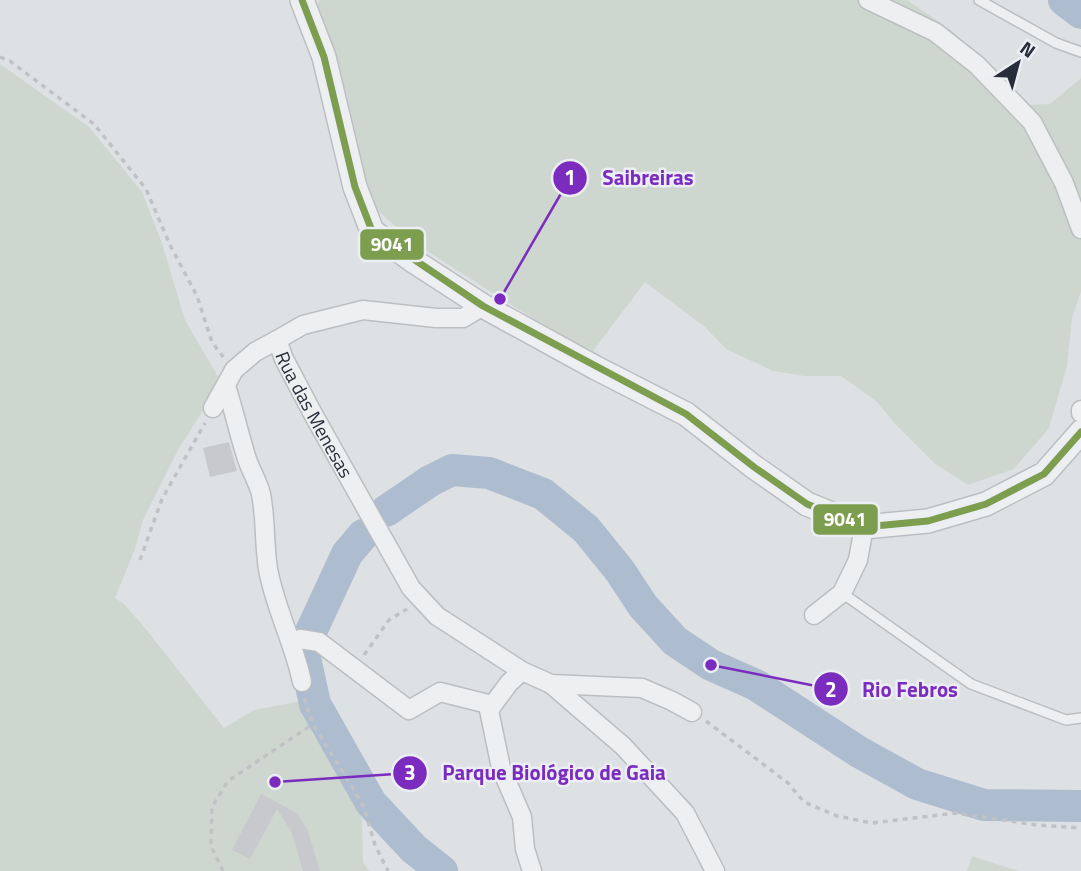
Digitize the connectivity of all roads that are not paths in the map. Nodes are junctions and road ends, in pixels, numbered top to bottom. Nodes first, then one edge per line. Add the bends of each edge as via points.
1 (302, 0) edge
2 (868, 0) edge
3 (979, 0) edge
4 (1081, 52) edge
5 (1081, 229) edge
6 (483, 306) junction
7 (277, 340) junction
8 (230, 378) junction
9 (213, 408) road end
10 (1081, 432) edge
11 (864, 527) junction
12 (842, 593) junction
13 (814, 615) dead end
14 (296, 641) junction
15 (522, 671) junction
16 (302, 682) road end
17 (551, 684) junction
18 (492, 705) junction
19 (692, 712) road end
20 (1081, 718) edge
21 (532, 871) edge
22 (715, 871) edge

1 - 6 street via 324,57 355,187 372,231
2 - 5 street via 936,32 977,65 1032,122
3 - 4 lane via 1056,44
6 - 7 street, Rua das Menesas via 463,317 436,318 363,310 303,326
6 - 11 street via 686,414 807,504
7 - 8 street via 255,352
7 - 15 street, Rua das Menesas via 307,403 411,588 437,616
8 - 9 street
8 - 14 street via 247,459 260,491 267,567 278,612
10 - 11 street via 1044,474 986,504 928,521
11 - 12 street via 858,560
12 - 13 street
12 - 20 lane via 971,684 1066,720
14 - 16 street
14 - 18 street via 319,642 409,710 440,692
15 - 17 street, Rua das Menesas
15 - 18 street
17 - 19 street via 642,688
17 - 22 street via 623,746 685,813
18 - 21 street via 489,710 500,768 522,817

